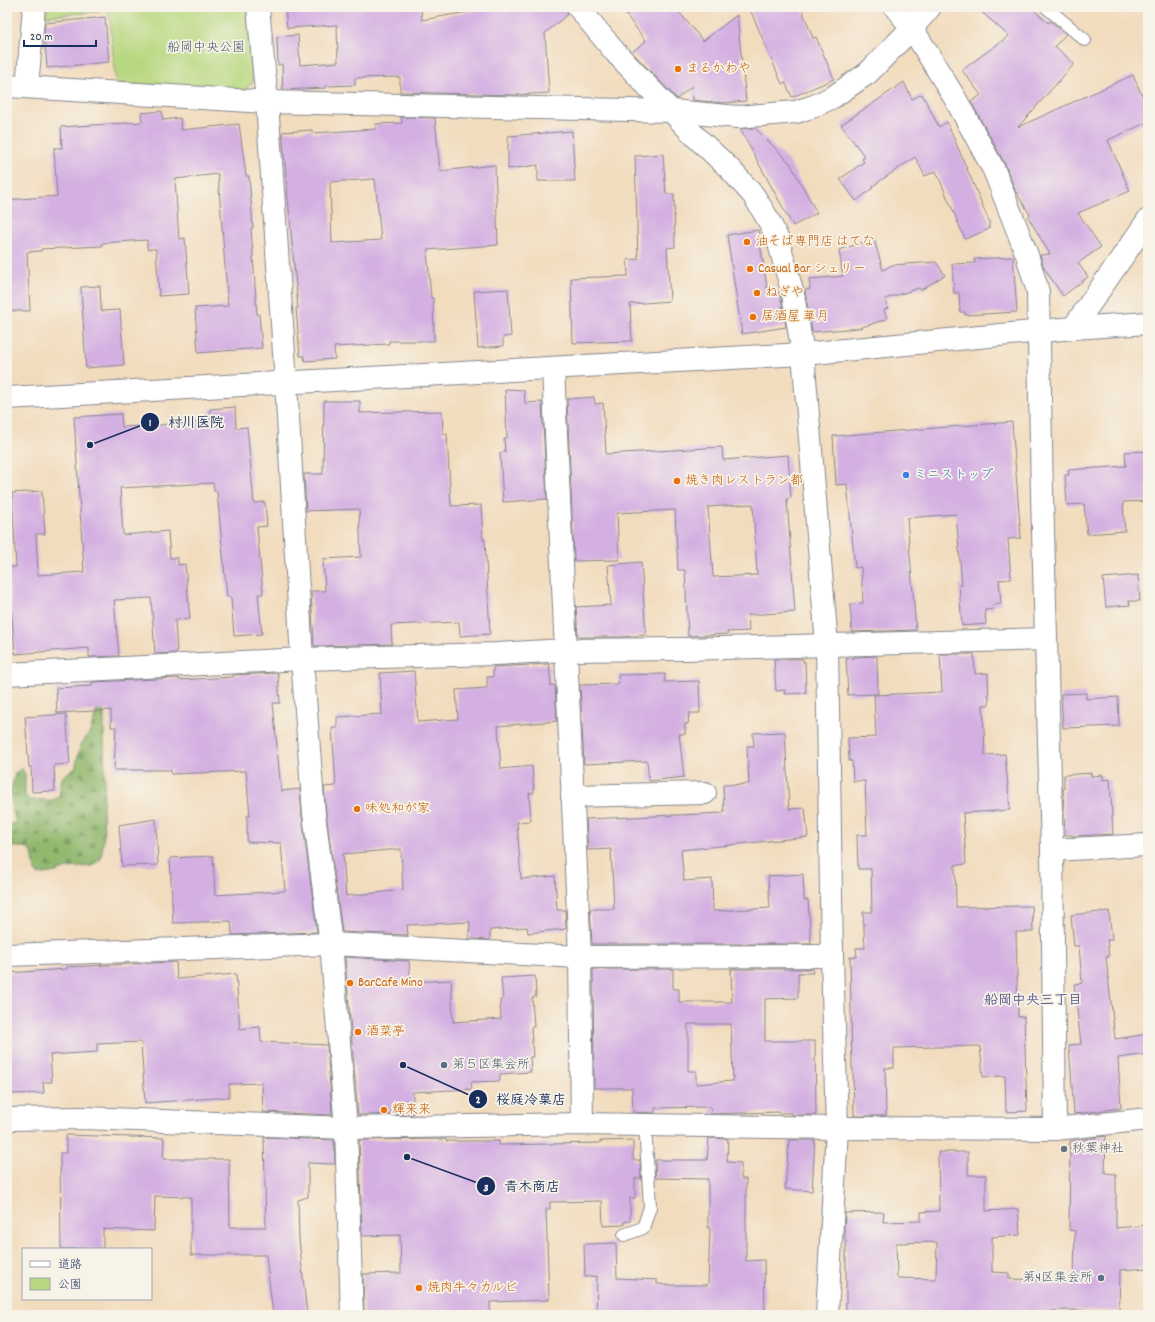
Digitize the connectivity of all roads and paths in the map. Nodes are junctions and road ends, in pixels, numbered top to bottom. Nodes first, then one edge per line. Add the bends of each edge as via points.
1 (34, 7) edge
2 (258, 7) edge
3 (578, 7) edge
4 (895, 7) edge
5 (930, 7) edge
6 (1046, 7) edge
7 (912, 28) junction
8 (1085, 40) dead end
9 (17, 86) edge
10 (267, 102) junction
11 (672, 112) junction
12 (1148, 220) edge
13 (1148, 323) edge
14 (1073, 328) junction
15 (1039, 332) junction
16 (803, 354) junction
17 (554, 368) junction
18 (286, 383) junction
19 (7, 398) edge
20 (1046, 639) junction
21 (827, 645) junction
22 (565, 650) junction
23 (302, 659) junction
24 (7, 674) edge
25 (705, 793) dead end
26 (572, 796) junction
27 (1148, 845) edge
28 (1052, 850) junction
29 (331, 944) junction
30 (7, 955) edge
31 (832, 956) junction
32 (580, 957) junction
33 (7, 1119) edge
34 (1148, 1119) edge
35 (582, 1124) junction
36 (645, 1125) junction
37 (346, 1128) junction
38 (837, 1128) junction
39 (1055, 1129) junction
40 (624, 1235) dead end
41 (352, 1315) edge
42 (827, 1315) edge

1 - 9 street
2 - 10 street
3 - 11 street via 615,52
4 - 7 street
5 - 7 street
6 - 8 lane
7 - 11 street via 868,73 833,97 814,106 796,112 738,117
7 - 15 street via 956,100 994,170 1027,255 1038,292
9 - 10 street
10 - 11 street
10 - 18 street
11 - 16 street via 754,196 769,221 778,240 793,294
12 - 14 street
13 - 14 street
14 - 15 street
15 - 16 street
15 - 20 street
16 - 17 street
16 - 21 street
17 - 18 street
17 - 22 street
18 - 19 street
18 - 23 street
20 - 21 street
20 - 28 street
21 - 22 street
21 - 31 street
22 - 23 street
22 - 26 street
23 - 24 street
23 - 29 street via 314,814
25 - 26 street
26 - 32 street
27 - 28 street
28 - 39 street
29 - 30 street
29 - 32 street
29 - 37 street
31 - 32 street
31 - 38 street
32 - 35 street
33 - 37 street via 84,1118
34 - 39 street
35 - 36 street
35 - 37 street
36 - 38 street
36 - 40 lane via 650,1207 643,1228
37 - 41 street
38 - 39 street
38 - 42 street

